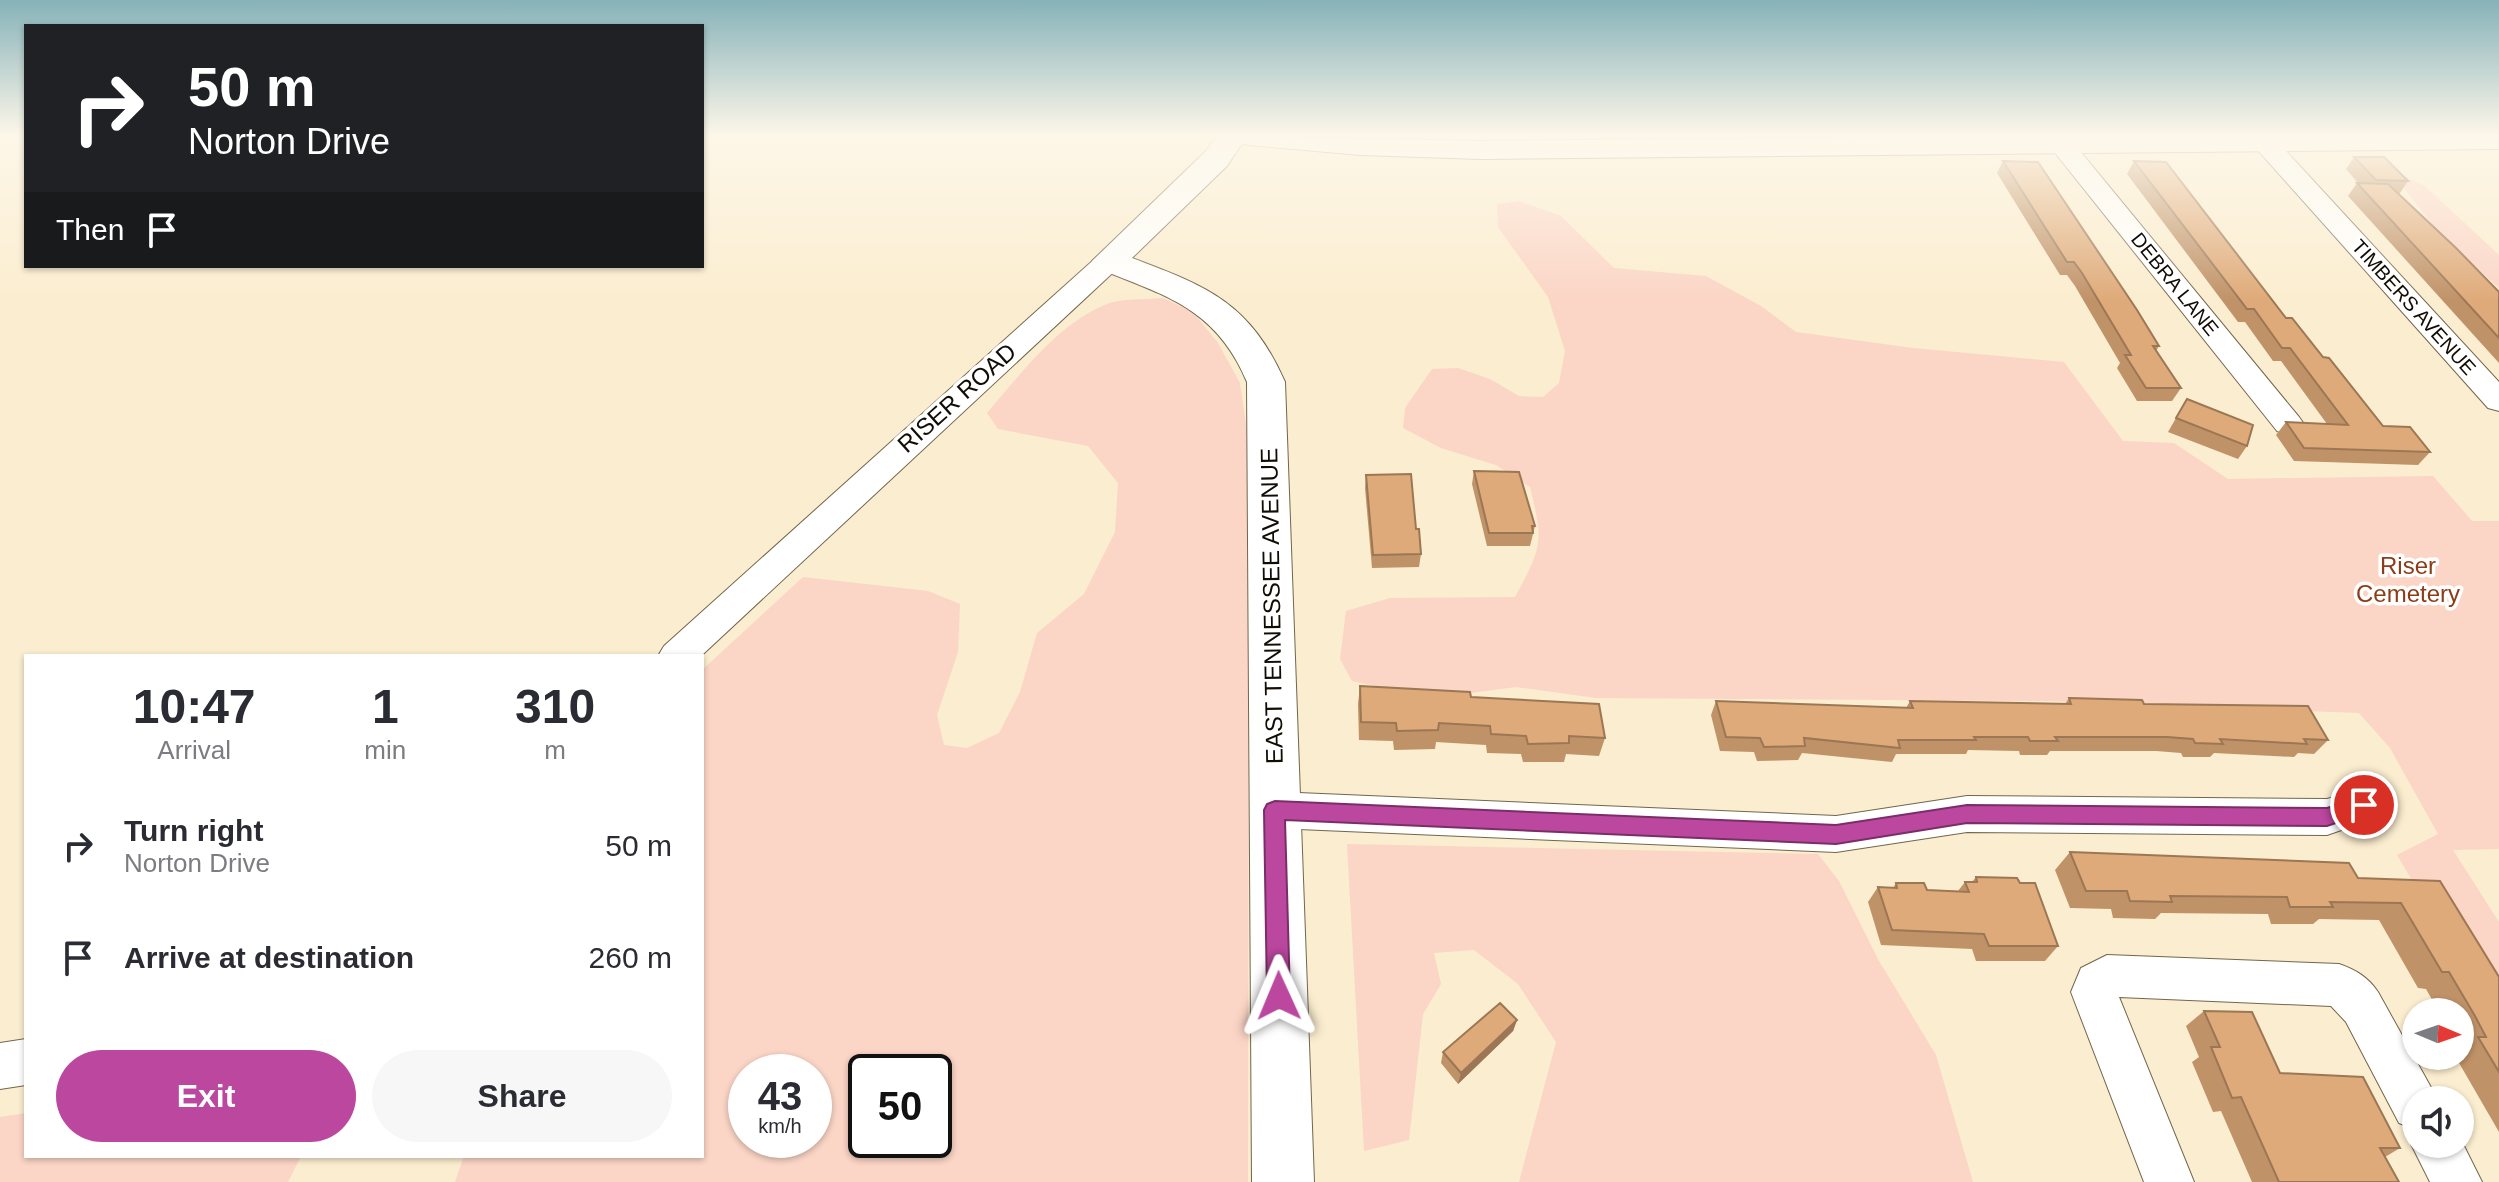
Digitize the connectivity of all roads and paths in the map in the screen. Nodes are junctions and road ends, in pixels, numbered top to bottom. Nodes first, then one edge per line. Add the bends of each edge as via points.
1 (1182, 191) edge
2 (2099, 191) edge
3 (2309, 191) edge
4 (1109, 261) junction
5 (2499, 401) edge
6 (2288, 424) edge
7 (679, 654) edge
8 (2364, 805) dead end
9 (1275, 810) junction
10 (24, 1062) edge
11 (0, 1066) edge
12 (2405, 1086) edge
13 (2444, 1158) edge
14 (1283, 1182) edge
15 (2169, 1182) edge
16 (2457, 1182) edge

1 - 4 main road, RISER ROAD
2 - 6 street, DEBRA LANE
3 - 5 street, TIMBERS AVENUE
4 - 7 street, RISER ROAD
4 - 9 main road, EAST TENNESSEE AVENUE via 1217,309 1242,333 1266,382
8 - 9 street via 2327,817 1967,814 1836,834
9 - 14 main road, EAST TENNESSEE AVENUE
10 - 11 street
12 - 15 street via 2355,996 2339,985 2107,976 2094,992
13 - 16 street

